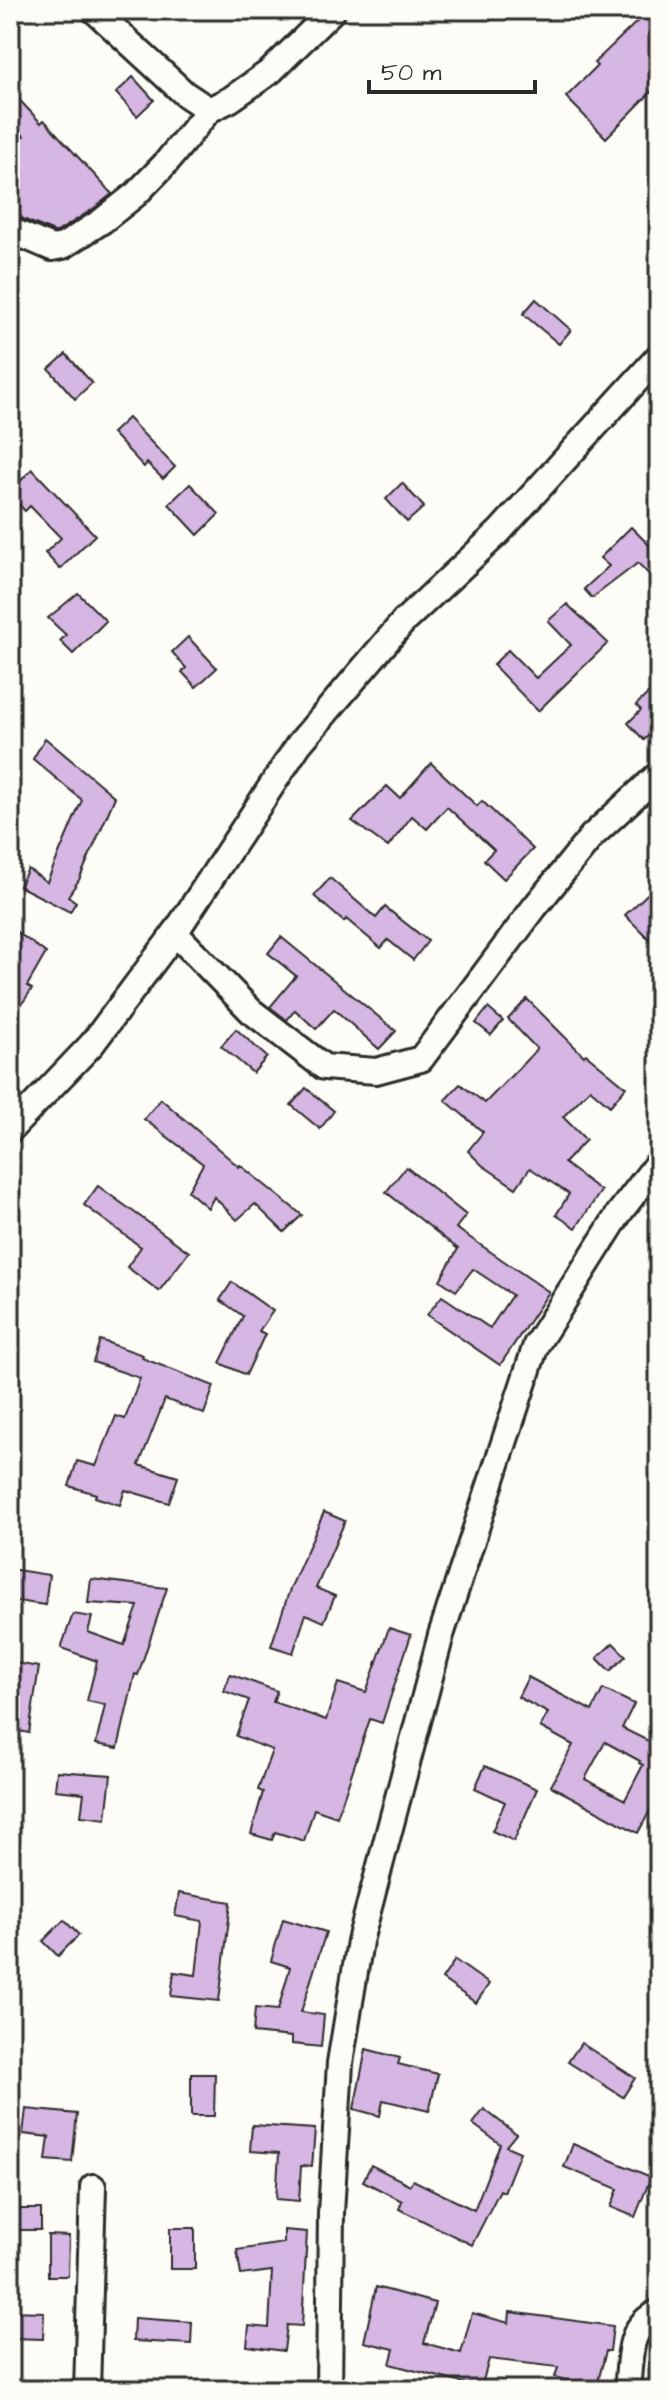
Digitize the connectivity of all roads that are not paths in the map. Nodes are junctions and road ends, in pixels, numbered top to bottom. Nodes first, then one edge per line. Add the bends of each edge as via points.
1 (94, 10) edge
2 (333, 10) edge
3 (209, 110) junction
4 (10, 230) edge
5 (659, 356) edge
6 (659, 774) edge
7 (175, 933) junction
8 (10, 1130) edge
9 (659, 1161) edge
10 (93, 2187) dead end
11 (659, 2312) edge
12 (87, 2390) edge
13 (329, 2390) edge
14 (627, 2390) edge

1 - 3 street
2 - 3 street via 271,71
3 - 4 street via 136,194 63,246 52,248
5 - 7 street via 499,532 404,621 299,744
6 - 7 street via 592,836 421,1059 376,1071 324,1067 251,1011
7 - 8 street via 92,1044
9 - 13 street via 620,1212 536,1345 441,1635 360,1941 340,2063
10 - 12 street
11 - 14 street via 638,2327 633,2339

